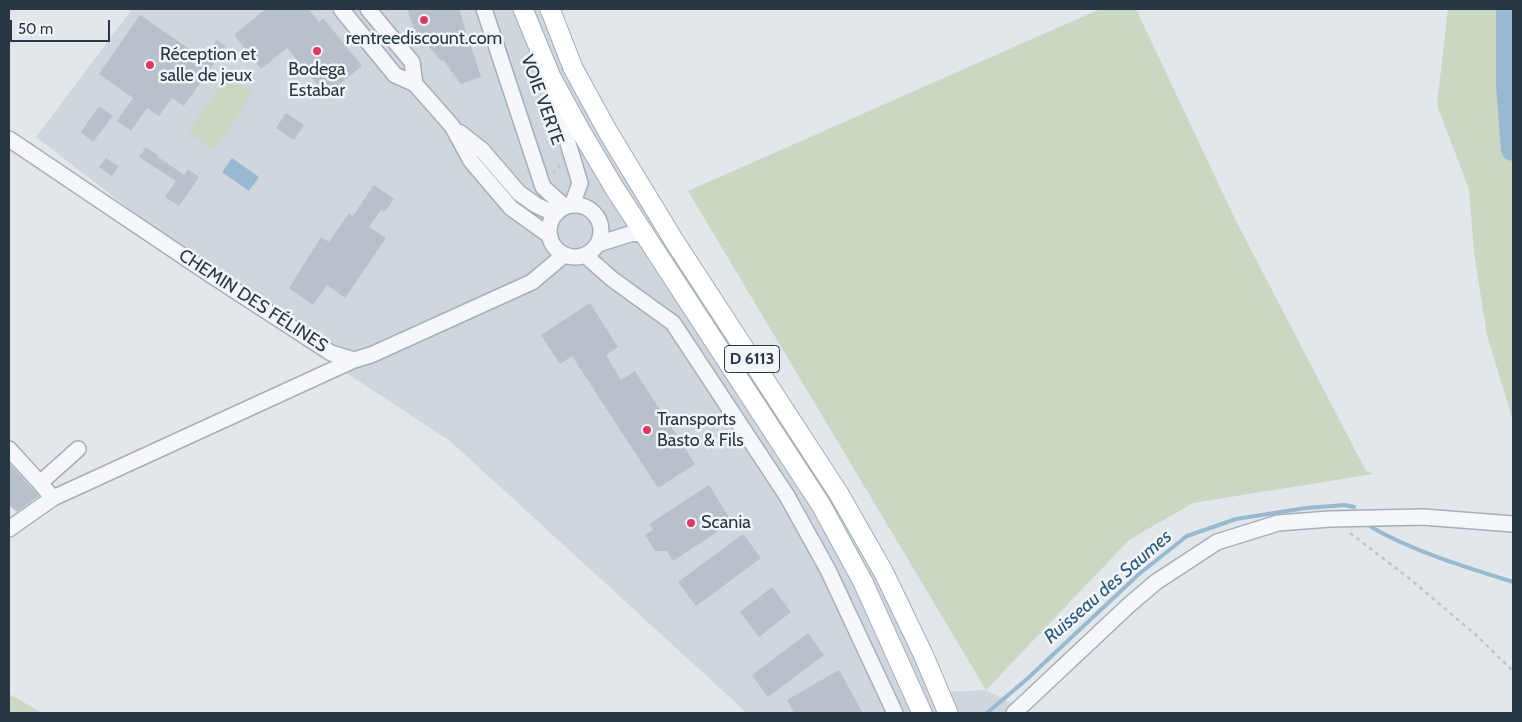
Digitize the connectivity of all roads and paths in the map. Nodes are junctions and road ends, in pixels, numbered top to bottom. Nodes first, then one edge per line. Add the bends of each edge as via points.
1 (341, 9) edge
2 (368, 9) edge
3 (484, 9) edge
4 (523, 9) edge
5 (550, 9) edge
6 (551, 77) junction
7 (415, 84) junction
8 (452, 126) junction
9 (9, 139) edge
10 (563, 161) dead end
11 (543, 187) junction
12 (564, 209) junction
13 (646, 235) junction
14 (550, 236) junction
15 (598, 244) junction
16 (564, 254) junction
17 (585, 255) junction
18 (354, 360) junction
19 (9, 449) edge
20 (78, 449) dead end
21 (40, 483) junction
22 (53, 498) junction
23 (1330, 519) junction
24 (1513, 524) edge
25 (9, 529) edge
26 (1513, 671) edge
27 (895, 713) edge
28 (922, 713) edge
29 (948, 713) edge
30 (1014, 713) edge

1 - 7 street via 396,75
2 - 7 street via 412,62
3 - 11 street
4 - 6 main road, D 6113
5 - 29 main road, D 6113 via 573,68 608,132 673,239 839,494 884,573
6 - 12 street via 580,183
6 - 13 main road, D 6113 via 615,189
7 - 8 street
8 - 12 street via 482,150 519,193 536,205
8 - 14 street via 471,161 511,208
9 - 18 street, CHEMIN DES FÉLINES via 331,352
10 - 11 path, VOIE VERTE
11 - 12 street
12 - 14 street via 550,224
12 - 15 street via 581,206 596,215 602,229
13 - 15 street via 632,234
13 - 28 main road, D 6113 via 821,505 864,582
14 - 16 street via 555,247
15 - 17 street
16 - 17 street via 574,257
16 - 18 street via 532,282 372,355
17 - 27 street via 673,323 787,496 828,570
18 - 22 street
19 - 21 street
20 - 21 street
21 - 22 street
22 - 25 street
23 - 24 street via 1423,517
23 - 26 path via 1410,579
23 - 30 street via 1278,524 1217,542 1156,582

